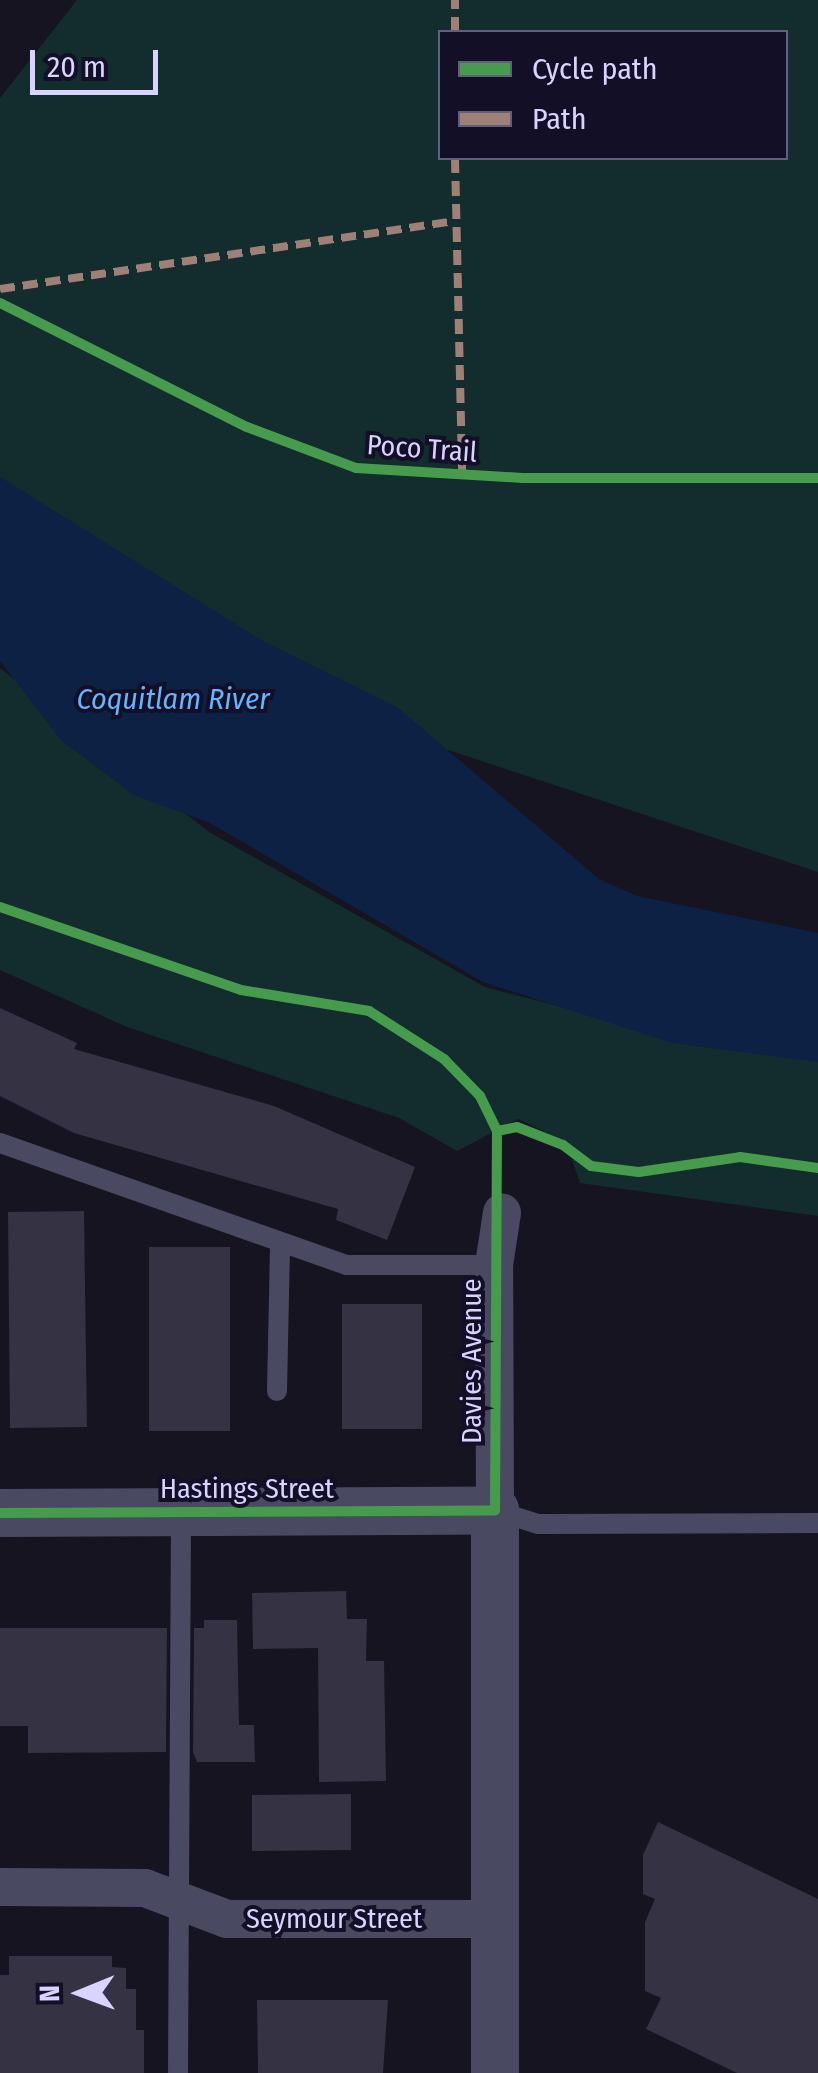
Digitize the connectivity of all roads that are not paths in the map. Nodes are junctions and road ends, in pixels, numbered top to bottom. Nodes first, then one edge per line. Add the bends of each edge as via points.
1 (0, 1143) edge
2 (502, 1212) dead end
3 (280, 1244) junction
4 (494, 1264) junction
5 (276, 1390) dead end
6 (495, 1510) junction
7 (181, 1512) junction
8 (0, 1513) edge
9 (818, 1522) edge
10 (0, 1888) edge
11 (177, 1900) junction
12 (495, 1918) junction
13 (178, 2073) edge
14 (495, 2073) edge

1 - 3 lane, Davies Avenue
2 - 4 street, Davies Avenue
3 - 4 lane, Davies Avenue via 346,1265
3 - 5 lane
4 - 6 street, Davies Avenue
6 - 7 street, Hastings Street
6 - 9 lane via 538,1524
6 - 12 street, Davies Avenue
7 - 8 street, Hastings Street
7 - 11 lane
10 - 11 street, Seymour Street via 145,1888
11 - 12 street, Seymour Street via 226,1919
11 - 13 lane
12 - 14 street, Davies Avenue

